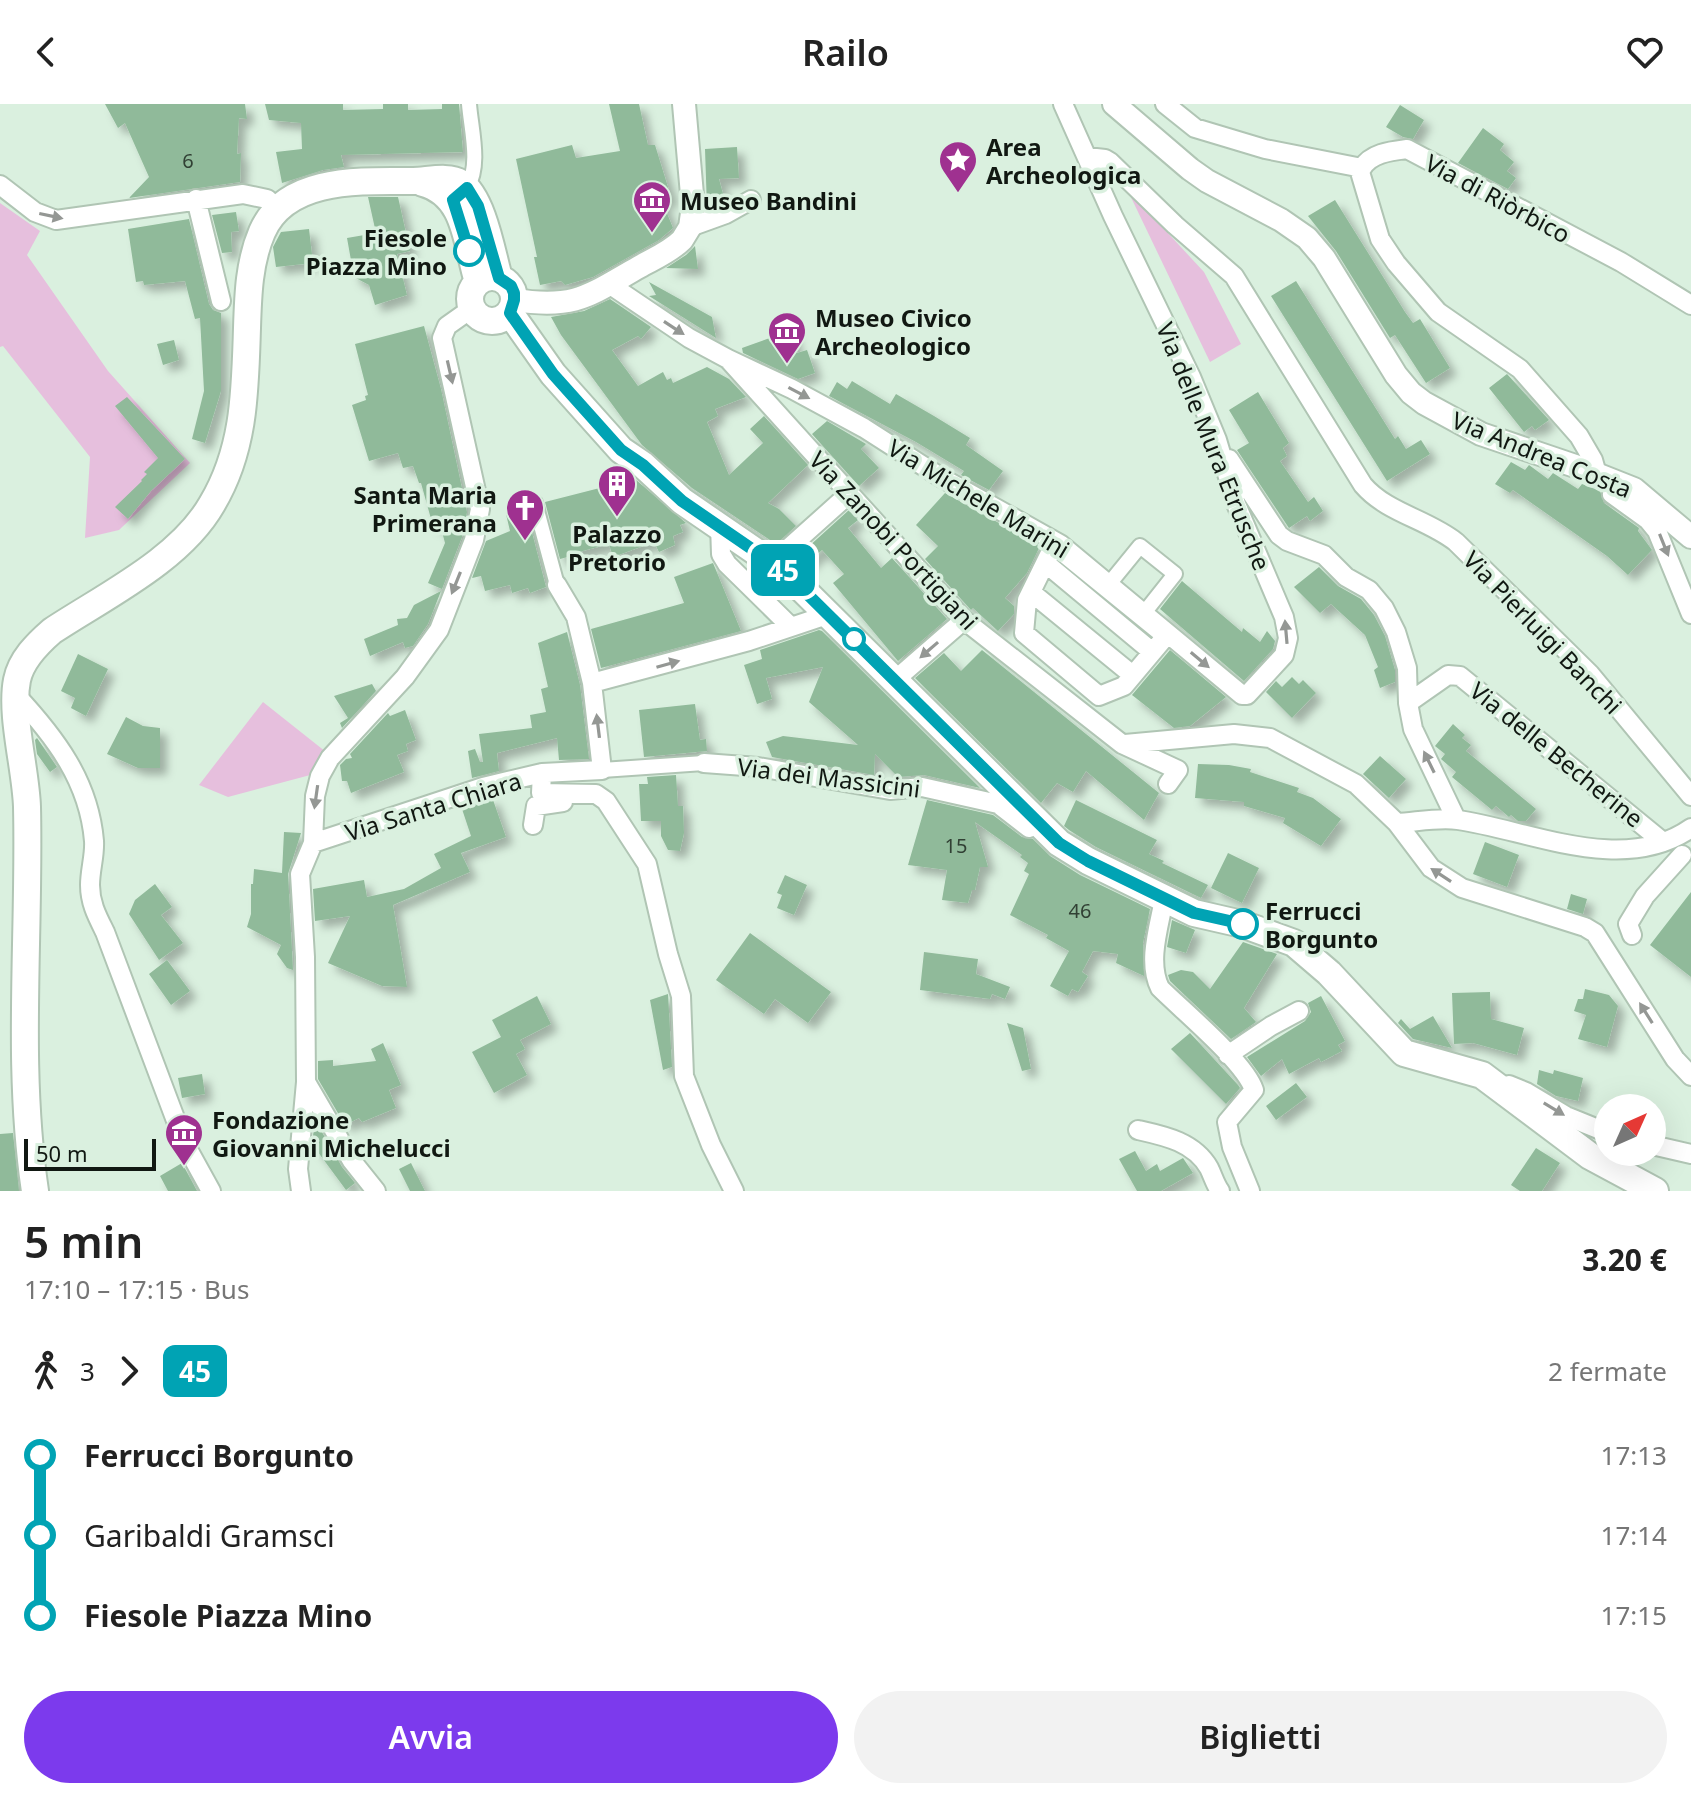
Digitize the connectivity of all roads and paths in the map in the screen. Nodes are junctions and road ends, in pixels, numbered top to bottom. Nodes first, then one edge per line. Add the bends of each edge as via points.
1 (469, 104) edge
2 (673, 104) edge
3 (684, 104) edge
4 (1063, 104) edge
5 (1114, 104) edge
6 (1165, 104) edge
7 (685, 134) junction
8 (1087, 157) junction
9 (1362, 168) junction
10 (0, 185) edge
11 (460, 194) junction
12 (196, 199) junction
13 (751, 200) dead end
14 (278, 209) junction
15 (690, 227) junction
16 (488, 280) junction
17 (609, 284) junction
18 (221, 301) dead end
19 (1691, 305) edge
20 (512, 307) junction
21 (471, 309) junction
22 (728, 359) junction
23 (1217, 440) junction
24 (1609, 483) junction
25 (849, 494) junction
26 (535, 503) dead end
27 (720, 525) junction
28 (1691, 537) edge
29 (1057, 544) junction
30 (773, 562) junction
31 (1049, 566) junction
32 (1109, 584) junction
33 (557, 585) joint
34 (1037, 597) junction
35 (1144, 613) junction
36 (830, 614) junction
37 (1691, 614) edge
38 (964, 620) junction
39 (790, 626) junction
40 (1165, 631) junction
41 (1150, 650) junction
42 (1130, 673) junction
43 (895, 680) junction
44 (592, 683) junction
45 (16, 695) junction
46 (1247, 695) joint
47 (1408, 703) junction
48 (1122, 744) junction
49 (704, 763) joint
50 (602, 770) junction
51 (542, 773) junction
52 (1168, 784) dead end
53 (596, 794) junction
54 (1691, 796) edge
55 (1456, 819) junction
56 (1397, 823) junction
57 (533, 825) dead end
58 (1691, 828) edge
59 (1047, 832) junction
60 (1667, 840) junction
61 (313, 843) junction
62 (1686, 858) edge
63 (1164, 899) junction
64 (1632, 935) dead end
65 (1299, 1011) dead end
66 (1228, 1055) junction
67 (1691, 1076) edge
68 (306, 1082) junction
69 (1505, 1091) junction
70 (1594, 1127) edge
71 (1138, 1130) dead end
72 (1666, 1148) edge
73 (1691, 1154) edge
74 (35, 1191) edge
75 (211, 1191) edge
76 (301, 1191) edge
77 (376, 1191) edge
78 (734, 1191) edge
79 (1220, 1191) edge
80 (1250, 1191) edge
81 (1655, 1191) edge

1 - 11 street via 472,178
2 - 7 street
3 - 7 street
4 - 8 street, Via delle Mura Etrusche
5 - 24 street, Via Andrea Costa via 1198,175 1307,238 1411,393 1481,434
6 - 9 street via 1195,128 1265,149
7 - 15 street via 693,206
8 - 23 street, Via delle Mura Etrusche
8 - 54 street, Via Pierluigi Banchi via 1110,162 1234,276 1372,496 1456,542 1590,674
9 - 19 street, Via di Riòrbico via 1387,152 1407,149
9 - 24 street via 1380,239 1396,263 1438,312 1520,369 1579,436
10 -> 12 street via 35,212 56,220
11 - 14 main road via 408,181 361,182 309,191
11 - 16 main road via 478,206
12 - 14 street via 253,195
12 - 18 street
13 - 15 street
14 - 45 main road via 262,230 254,256 244,411 236,451 212,505 173,550 39,643 21,668
15 - 17 street via 677,245
16 - 20 main road via 511,286
16 - 21 main road via 470,294
17 - 20 street via 576,301
17 -> 22 street, Via Zanobi Portigiani
20 - 21 main road via 499,321 486,321
20 - 27 main road via 539,356 600,429 682,501
21 -> 61 street via 447,326 442,338 480,509 474,540 439,630 320,776
22 - 25 street, Via Zanobi Portigiani
22 -> 29 street, Via Michele Marini via 864,428
46 -> 23 street, Via delle Mura Etrusche via 1284,655 1288,629 1236,504
23 - 47 street via 1279,535 1324,555 1384,608 1407,668
24 - 28 street, Via Andrea Costa via 1634,489
24 -> 37 street via 1657,531
25 - 30 street
25 - 38 street, Via Zanobi Portigiani
26 - 33 street
27 - 30 main road
27 - 39 street via 721,554 727,564
29 - 29 street via 1027,600 1024,633 1099,696 1124,686 1166,636
29 - 31 street
29 - 32 street, Via Michele Marini
30 - 36 main road
31 - 34 street
31 - 41 street
32 - 35 street, Via Michele Marini
32 - 35 street via 1140,546 1175,574
33 - 44 street via 576,617
34 - 42 street
34 - 42 street via 1035,629 1103,684 1119,684
35 - 40 street, Via Michele Marini
36 - 39 street
36 - 43 main road
38 -> 43 street
38 - 48 street, Via Zanobi Portigiani
44 -> 39 street
40 - 41 street
40 -> 46 street, Via Michele Marini
41 - 42 street
43 - 59 main road
50 -> 44 street
45 - 74 main road via 27,805 25,1070
45 - 75 street via 51,733 86,796 94,843 92,906 184,1142
55 -> 47 street via 1413,729
47 - 60 street, Via delle Becherine via 1448,675 1460,676
48 - 52 street, Via Zanobi Portigiani via 1178,770
48 - 56 street via 1234,734 1270,738 1356,784
49 - 50 street, Via dei Massicini
49 - 59 street, Via dei Massicini via 890,790 922,787 998,804 1029,827
50 - 51 street, Via Santa Chiara
51 - 53 street via 541,793
51 - 61 street, Via Santa Chiara
53 - 57 street via 536,806
53 - 78 street via 647,864 681,996 684,1076
55 - 56 street
55 - 60 street via 1549,842 1619,850
67 -> 56 street via 1595,933 1462,888 1431,868
58 - 60 street
59 - 63 main road via 1072,852
60 - 62 street, Via delle Becherine
61 - 68 street via 300,874
62 - 64 street via 1645,896 1628,924
63 - 66 street via 1154,976
63 - 69 main road via 1197,914 1287,939 1306,951 1404,1053 1472,1071
65 - 66 street
66 - 80 street via 1254,1090 1227,1122
68 - 76 street via 298,1169
68 - 77 street
69 -> 70 street via 1509,1085
69 - 81 main road via 1590,1156
71 - 79 street via 1190,1146
72 - 73 street

